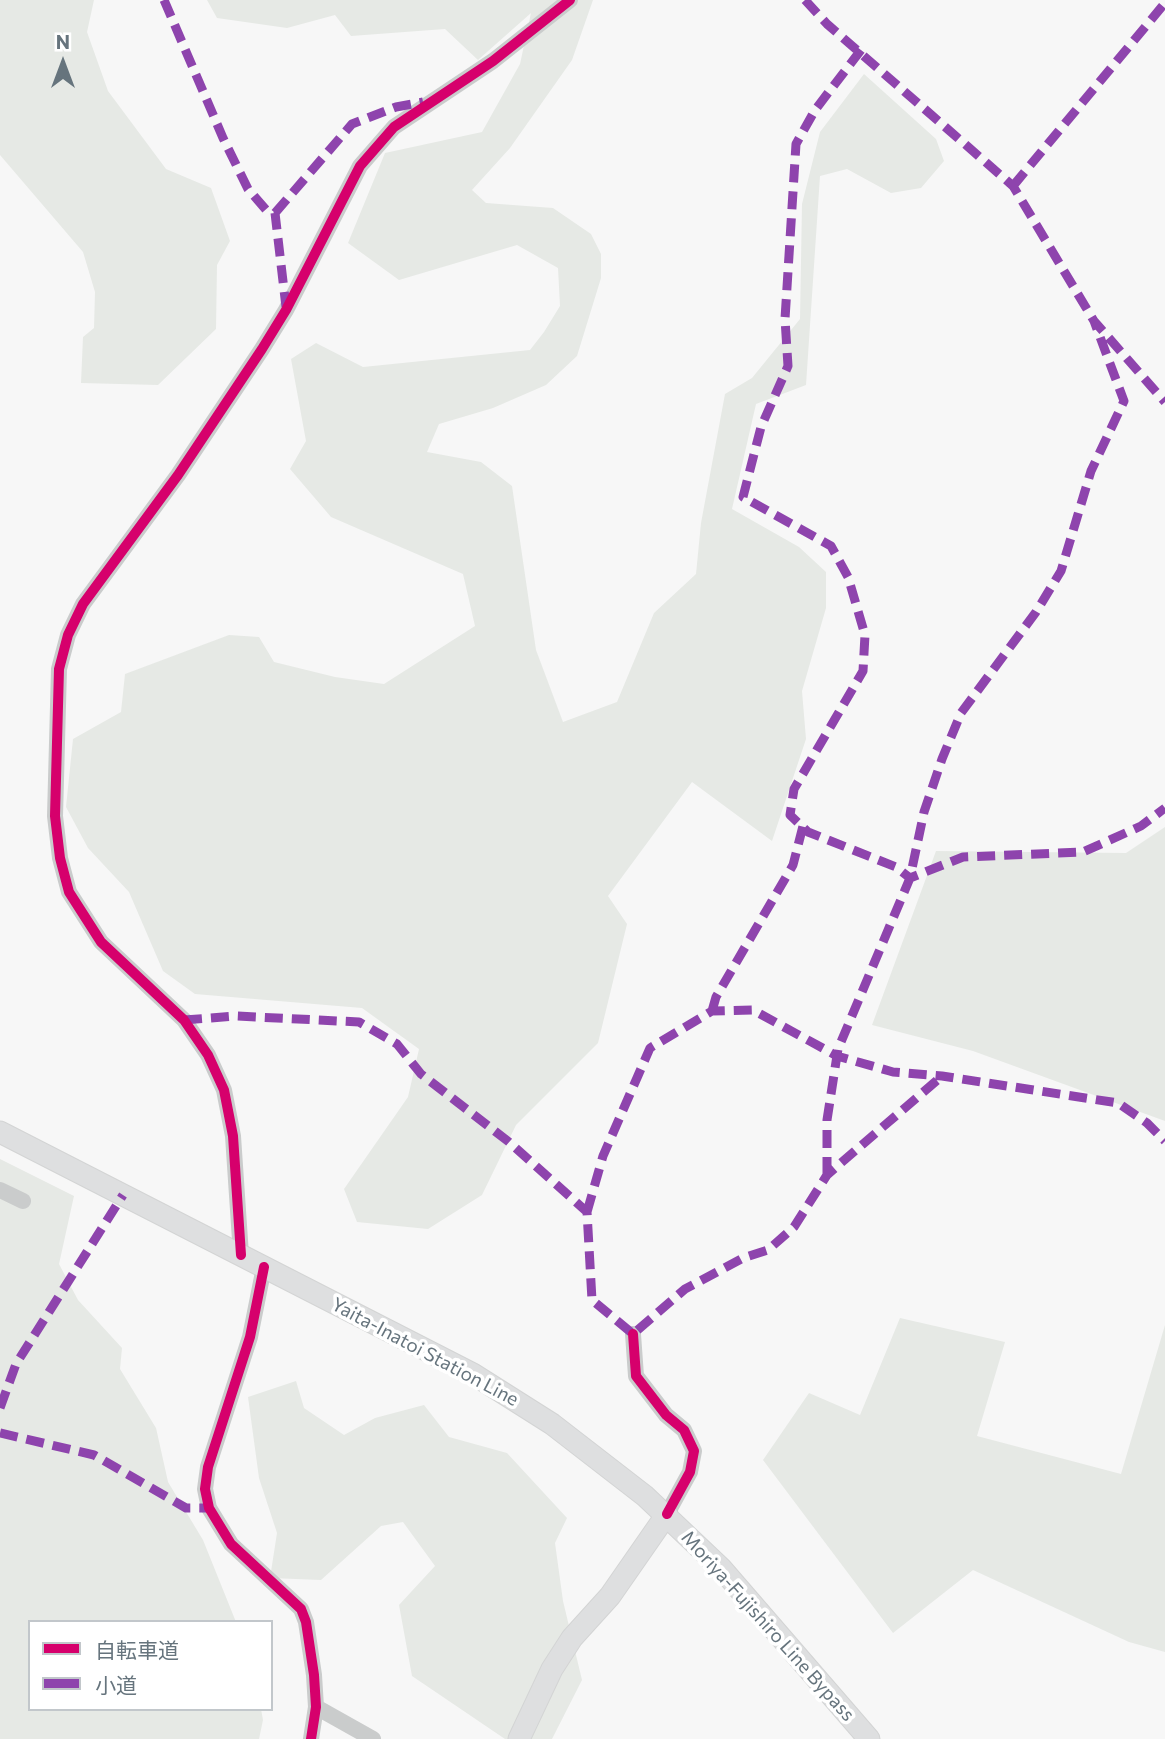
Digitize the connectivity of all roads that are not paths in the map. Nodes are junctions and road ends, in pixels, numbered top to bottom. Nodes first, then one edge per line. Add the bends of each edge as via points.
1 (570, 0) edge
2 (0, 1132) edge
3 (0, 1190) edge
4 (23, 1201) dead end
5 (241, 1255) junction
6 (264, 1267) junction
7 (633, 1334) dead end
8 (667, 1514) junction
9 (316, 1707) junction
10 (311, 1739) edge
11 (373, 1739) edge
12 (519, 1739) edge
13 (869, 1739) edge

1 - 5 street via 493,61 394,127 360,166 262,349 178,475 83,604 59,669 55,816 69,892 101,942 184,1020 208,1055 224,1090 233,1136
2 - 5 main road, Yaita-Inatoi Station Line
3 - 4 street
5 - 6 main road, Yaita-Inatoi Station Line
6 - 8 main road, Yaita-Inatoi Station Line via 473,1374 584,1447
6 - 9 street via 250,1337 205,1489 209,1508 231,1544 302,1609
7 - 8 street via 636,1376 657,1406 684,1430 694,1451 690,1472
8 - 12 main road via 610,1595 572,1638
8 - 13 main road, Moriya-Fujishiro Line Bypass via 722,1568
9 - 10 street
9 - 11 street

